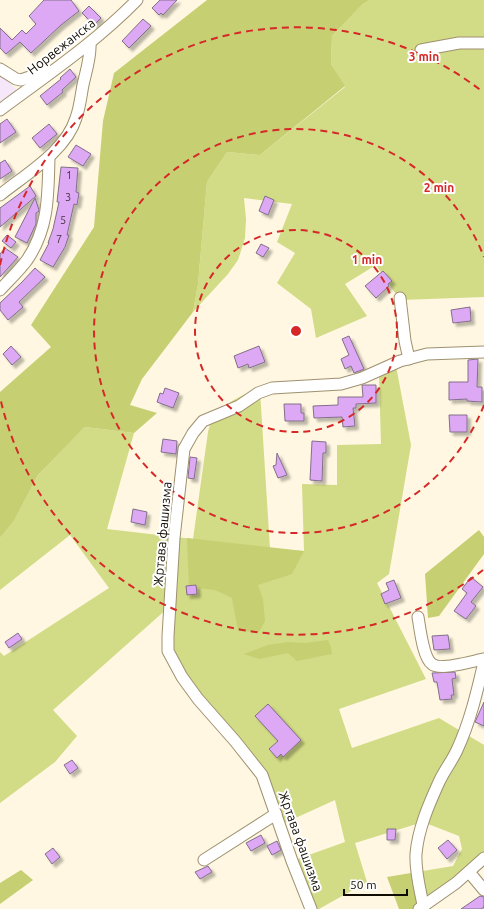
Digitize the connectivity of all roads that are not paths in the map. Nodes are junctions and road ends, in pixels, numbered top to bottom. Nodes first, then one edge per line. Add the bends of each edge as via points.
1 (137, 0) edge
2 (90, 42) junction
3 (484, 43) edge
4 (421, 50) dead end
5 (0, 69) edge
6 (53, 70) junction
7 (0, 110) edge
8 (49, 157) junction
9 (0, 195) edge
10 (0, 290) edge
11 (400, 298) dead end
12 (484, 352) edge
13 (409, 359) junction
14 (418, 617) dead end
15 (484, 659) edge
16 (484, 662) edge
17 (276, 814) junction
18 (484, 858) edge
19 (204, 860) dead end
20 (469, 872) junction
21 (484, 890) edge
22 (421, 907) edge
23 (311, 909) edge

1 - 2 street, Норвежанска
2 - 6 street, Норвежанска
2 - 8 street via 90,56 76,119 64,140
3 - 4 street via 459,43
5 - 6 street via 21,80
6 - 7 street, Норвежанска
8 - 9 street
8 - 10 street via 47,202 40,239 19,271
11 - 13 street
12 - 13 street, Жртава фашизма via 427,354
13 - 17 street, Жртава фашизма via 340,384 272,388 258,393 239,406 203,421 184,449 174,538 168,651 198,699 262,775
14 - 15 street via 427,658 431,664 444,666
16 - 22 street via 464,732 429,806 417,845
17 - 19 street
17 - 23 street, Жртава фашизма
18 - 20 street
20 - 21 street
20 - 22 street

